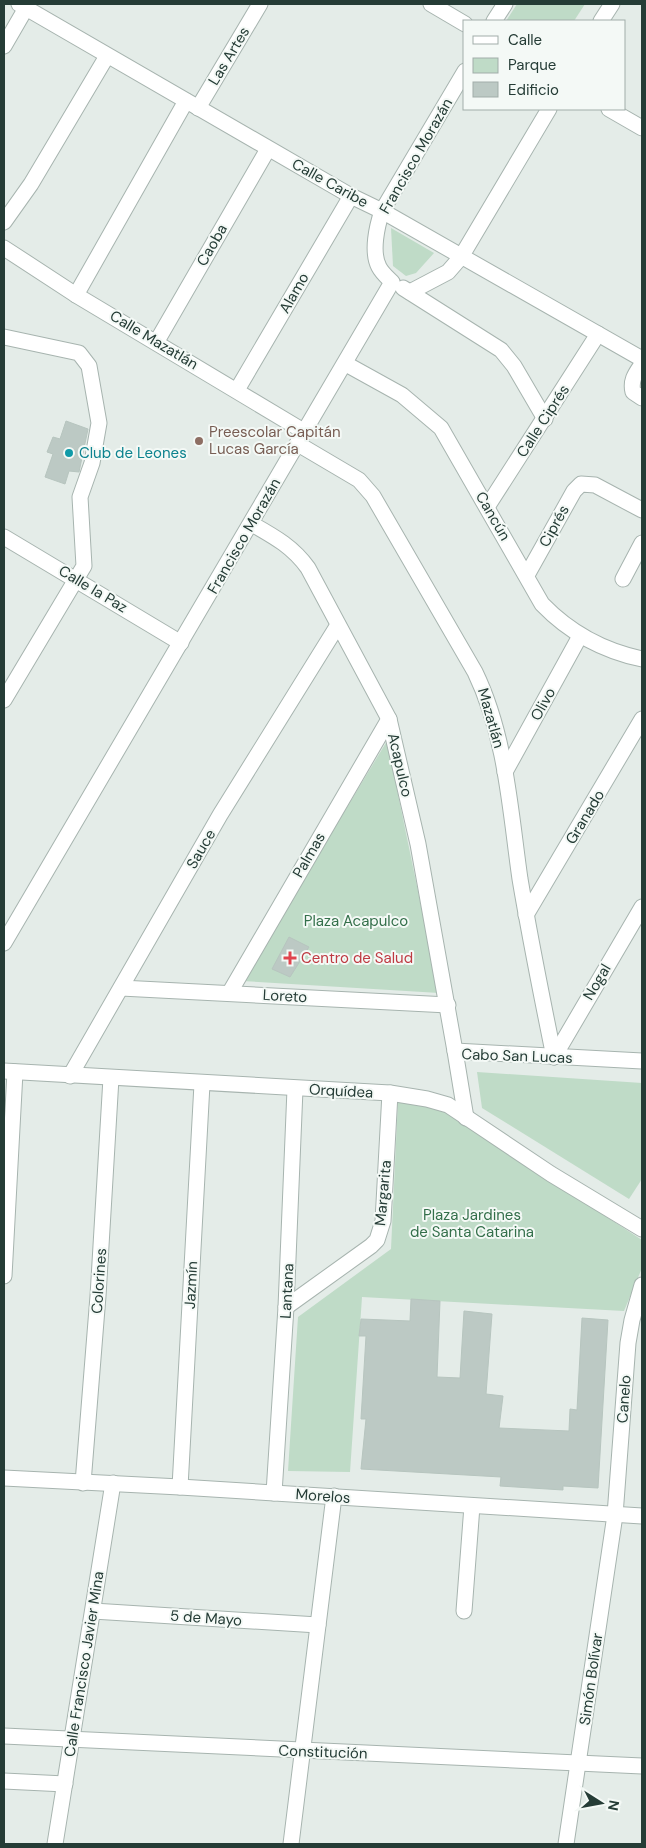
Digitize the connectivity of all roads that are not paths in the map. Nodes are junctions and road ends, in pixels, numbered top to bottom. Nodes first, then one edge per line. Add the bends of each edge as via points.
1 (260, 4) edge
2 (431, 4) edge
3 (505, 4) edge
4 (612, 4) edge
5 (23, 6) edge
6 (495, 20) edge
7 (602, 20) edge
8 (463, 23) edge
9 (4, 46) edge
10 (107, 56) junction
11 (463, 75) edge
12 (192, 104) junction
13 (548, 110) edge
14 (611, 110) edge
15 (642, 128) edge
16 (268, 149) junction
17 (351, 196) junction
18 (382, 211) junction
19 (4, 222) edge
20 (4, 248) edge
21 (461, 257) junction
22 (392, 282) junction
23 (410, 292) junction
24 (76, 295) junction
25 (598, 334) junction
26 (4, 337) edge
27 (157, 341) junction
28 (642, 359) edge
29 (346, 364) junction
30 (642, 364) edge
31 (237, 390) junction
32 (638, 395) edge
33 (545, 420) junction
34 (301, 438) junction
35 (487, 507) junction
36 (642, 510) edge
37 (252, 524) junction
38 (4, 537) edge
39 (642, 543) edge
40 (526, 575) junction
41 (623, 578) dead end
42 (76, 579) junction
43 (338, 625) junction
44 (580, 636) junction
45 (181, 643) junction
46 (642, 659) edge
47 (4, 700) edge
48 (389, 719) junction
49 (642, 719) edge
50 (505, 772) junction
51 (642, 907) edge
52 (526, 915) junction
53 (4, 943) edge
54 (122, 988) junction
55 (230, 992) junction
56 (448, 1005) junction
57 (455, 1052) junction
58 (554, 1057) junction
59 (642, 1062) edge
60 (10, 1072) edge
61 (70, 1076) junction
62 (110, 1078) junction
63 (202, 1084) junction
64 (295, 1089) junction
65 (390, 1093) junction
66 (466, 1118) junction
67 (642, 1229) edge
68 (4, 1276) edge
69 (642, 1285) edge
70 (286, 1307) junction
71 (4, 1478) edge
72 (83, 1483) junction
73 (112, 1484) junction
74 (180, 1487) junction
75 (274, 1493) junction
76 (334, 1496) junction
77 (472, 1506) junction
78 (615, 1515) junction
79 (642, 1516) edge
80 (93, 1611) junction
81 (464, 1611) dead end
82 (318, 1625) junction
83 (4, 1736) edge
84 (70, 1740) junction
85 (302, 1751) junction
86 (579, 1763) junction
87 (642, 1766) edge
88 (4, 1781) edge
89 (65, 1784) junction
90 (55, 1844) edge
91 (291, 1844) edge
92 (566, 1844) edge

1 - 12 street, Las Artes
2 - 8 street
3 - 6 street
4 - 7 street
5 - 9 street
5 - 10 street, Calle Caribe
10 - 12 street, Calle Caribe
10 - 19 street via 31,184
11 - 18 street, Francisco Morazán
12 - 16 street, Calle Caribe
12 - 24 street, Las Artes
13 - 21 street
14 - 15 street
16 - 17 street, Calle Caribe
16 - 27 street, Caoba
17 - 18 street, Calle Caribe
17 - 31 street, Alamo
18 - 21 street, Calle Caribe
18 - 22 street, Francisco Morazán via 376,247 378,266
20 - 24 street, Calle Mazatlán
21 - 23 street via 448,272
21 - 25 street, Calle Caribe
22 - 23 street
22 - 29 street, Francisco Morazán
23 - 33 street via 501,350
24 - 27 street, Calle Mazatlán
25 - 28 street, Calle Caribe
25 - 33 street, Calle Ciprés
26 - 42 street via 79,353 89,366 99,423 92,464 80,497 84,566
27 - 31 street, Calle Mazatlán
29 - 34 street, Francisco Morazán
29 - 35 street, Cancún via 402,395 441,428
30 - 32 street via 632,380
31 - 34 street, Calle Mazatlán
33 - 35 street, Calle Ciprés
34 - 37 street, Francisco Morazán
34 - 50 street, Mazatlán via 359,480 373,496 487,696
35 - 40 street, Cancún
36 - 40 street, Ciprés via 607,490 580,484
37 - 43 street, Acapulco via 297,552
37 - 45 street, Francisco Morazán
38 - 42 street, Calle la Paz
39 - 41 street
40 - 44 street, Cancún via 542,604 557,620
42 - 45 street, Calle la Paz
42 - 47 street
43 - 48 street, Acapulco
43 - 54 street, Sauce via 220,815
44 - 46 street, Cancún
44 - 50 street, Olivo
45 - 53 street, Francisco Morazán
48 - 55 street, Palmas
48 - 56 street, Acapulco via 418,844
49 - 52 street, Granado
50 - 52 street, Mazatlán
51 - 58 street, Nogal
52 - 58 street, Mazatlán
54 - 55 street, Loreto
54 - 61 street, Sauce
55 - 56 street, Loreto
56 - 57 street, Acapulco
57 - 58 street, Cabo San Lucas
57 - 66 street, Cabo San Lucas
58 - 59 street, Cabo San Lucas
60 - 61 street, Orquídea
60 - 68 street
61 - 62 street, Orquídea
62 - 63 street, Orquídea
62 - 72 street, Colorines via 98,1296
63 - 64 street, Orquídea
63 - 74 street, Jazmín
64 - 65 street, Orquídea
64 - 70 street, Lantana
65 - 66 street, Orquídea via 448,1105
65 - 70 street, Margarita via 383,1221 377,1240
66 - 67 street, Orquídea
69 - 78 street, Canelo via 628,1343
70 - 75 street, Lantana
71 - 72 street, Morelos
72 - 73 street, Morelos
73 - 74 street, Morelos
73 - 80 street, Calle Francisco Javier Mina
74 - 75 street, Morelos
75 - 76 street, Morelos
76 - 77 street, Morelos
76 - 82 street
77 - 78 street, Morelos
77 - 81 street
78 - 79 street, Morelos
78 - 86 street, Simón Bolívar
80 - 82 street, 5 de Mayo
80 - 84 street, Calle Francisco Javier Mina
82 - 85 street
83 - 84 street, Constitución
84 - 85 street, Constitución
84 - 89 street, Calle Francisco Javier Mina
85 - 86 street, Constitución
85 - 91 street
86 - 87 street, Constitución
86 - 92 street, Simón Bolívar
88 - 89 street
89 - 90 street, Calle Francisco Javier Mina

